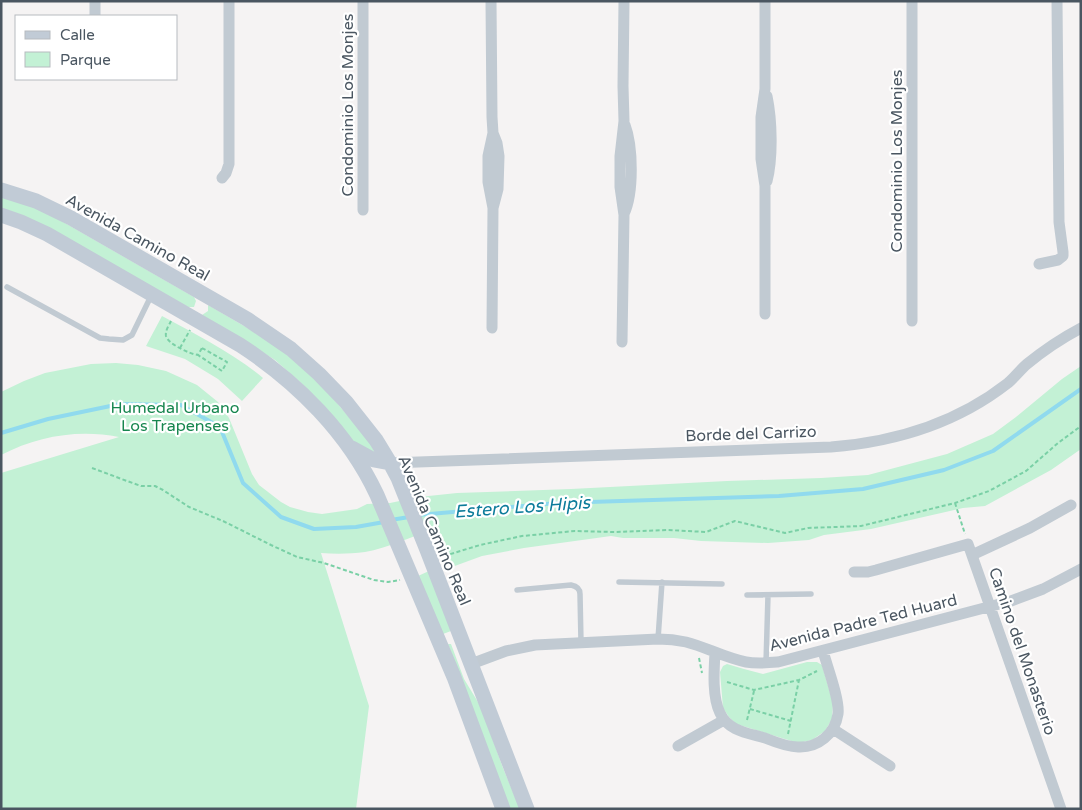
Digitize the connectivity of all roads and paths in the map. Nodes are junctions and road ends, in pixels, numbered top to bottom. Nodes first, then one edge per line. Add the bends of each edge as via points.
1 (95, 1) edge
2 (229, 1) edge
3 (363, 1) edge
4 (491, 1) edge
5 (624, 1) edge
6 (765, 1) edge
7 (912, 1) edge
8 (1057, 1) edge
9 (95, 15) edge
10 (222, 178) dead end
11 (1, 190) edge
12 (363, 210) dead end
13 (1, 215) edge
14 (1039, 264) dead end
15 (7, 287) dead end
16 (152, 294) junction
17 (203, 294) junction
18 (766, 314) dead end
19 (172, 319) dead end
20 (187, 321) junction
21 (912, 321) dead end
22 (492, 328) dead end
23 (1081, 328) edge
24 (622, 342) dead end
25 (180, 348) junction
26 (198, 355) junction
27 (1081, 426) edge
28 (346, 444) junction
29 (390, 463) junction
30 (92, 468) dead end
31 (955, 503) junction
32 (1071, 505) dead end
33 (970, 549) junction
34 (442, 557) dead end
35 (1081, 569) edge
36 (854, 572) dead end
37 (405, 575) junction
38 (619, 582) dead end
39 (662, 582) junction
40 (722, 584) dead end
41 (517, 590) dead end
42 (811, 594) dead end
43 (747, 595) dead end
44 (768, 595) junction
45 (990, 606) junction
46 (658, 639) junction
47 (439, 642) junction
48 (581, 642) junction
49 (464, 646) junction
50 (823, 651) junction
51 (715, 652) junction
52 (692, 654) dead end
53 (766, 663) junction
54 (471, 664) junction
55 (828, 666) junction
56 (702, 676) dead end
57 (715, 678) junction
58 (799, 680) junction
59 (754, 690) junction
60 (750, 709) junction
61 (724, 720) junction
62 (791, 721) junction
63 (833, 729) junction
64 (744, 732) junction
65 (786, 745) junction
66 (678, 746) dead end
67 (890, 766) dead end
68 (503, 809) edge
69 (527, 809) edge
70 (1061, 809) edge

1 - 9 street
2 - 10 street via 229,164
3 - 12 street, Condominio Los Monjes
4 - 22 street via 491,102 498,156 498,189 493,208
5 - 24 street via 624,120 620,156 624,215
6 - 18 street via 765,89 770,121 770,166 765,186
7 - 21 street, Condominio Los Monjes
8 - 14 street via 1059,222 1063,254 1058,260
11 - 17 main road, Avenida Camino Real via 36,201 71,218
13 - 16 main road via 47,234
15 - 16 lane via 100,338 123,340 132,335
16 - 20 main road
17 - 20 main road via 200,308
17 - 29 main road, Avenida Camino Real via 261,328 326,380 376,440
19 - 25 path via 166,336
20 - 25 path via 191,329
20 - 28 main road via 257,356 288,380
23 - 29 street, Borde del Carrizo via 1043,352 1009,382 974,405 916,431 873,442 831,447
25 - 26 path
26 - 26 path via 222,371 227,362 202,348
27 - 31 path via 1026,471 989,491
28 - 29 main road via 374,460
28 - 37 main road via 377,495
29 - 49 main road, Avenida Camino Real
30 - 37 path via 141,486 155,486 189,508 297,557 374,580 388,582
31 - 33 path
31 - 34 path via 861,526 808,528 785,533 735,521 706,532 575,531 522,536
32 - 33 street via 1030,528
33 - 36 street via 868,572
33 - 45 street, Camino del Monasterio
35 - 45 street, Avenida Padre Ted Huard via 1027,595
37 - 47 main road
38 - 39 lane
39 - 40 lane
39 - 46 lane
41 - 48 lane via 571,585 578,588
42 - 44 lane
43 - 44 lane
44 - 53 lane
45 - 50 street, Avenida Padre Ted Huard
45 - 70 street, Camino del Monasterio
46 - 48 street, Avenida Padre Ted Huard
46 - 51 street, Avenida Padre Ted Huard via 688,642
47 - 49 main road via 451,639
47 - 68 main road
48 - 54 street, Avenida Padre Ted Huard via 526,646
49 - 54 main road, Avenida Camino Real
50 - 53 street, Avenida Padre Ted Huard
50 - 55 street
51 - 53 street, Avenida Padre Ted Huard via 745,662
51 - 57 street
52 - 56 path via 700,658
54 - 69 main road, Avenida Camino Real
55 - 58 path
55 - 63 street via 838,710
57 - 59 path
57 - 61 street via 717,707
58 - 59 path
58 - 62 path
59 - 60 path
60 - 62 path
60 - 64 path
61 - 64 street
61 - 66 street
62 - 65 path
63 - 65 street via 814,745
63 - 67 street
64 - 65 street

